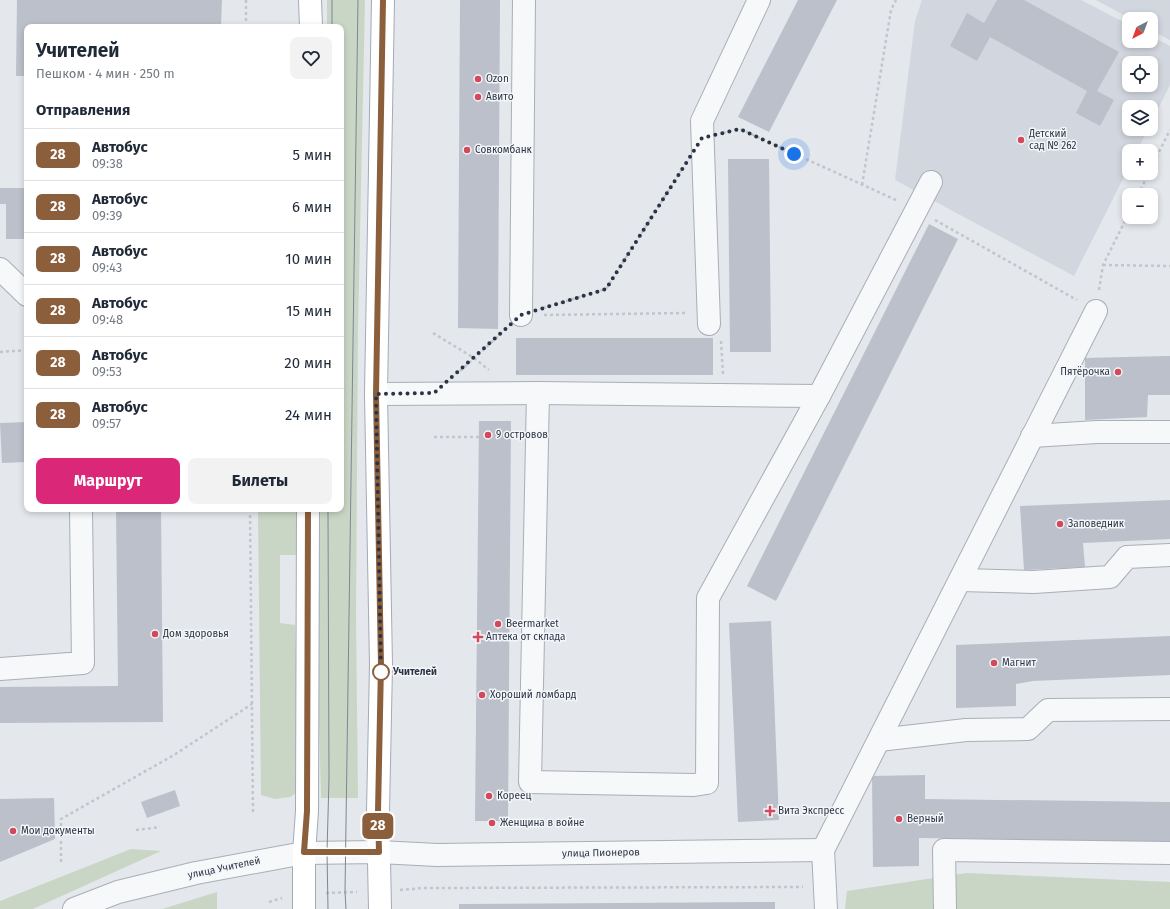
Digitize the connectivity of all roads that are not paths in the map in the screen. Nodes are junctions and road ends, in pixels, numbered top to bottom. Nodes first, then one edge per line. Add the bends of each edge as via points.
1 (310, 0) edge
2 (384, 0) edge
3 (524, 0) edge
4 (759, 0) edge
5 (311, 24) edge
6 (931, 182) dead end
7 (0, 269) edge
8 (24, 292) edge
9 (1096, 310) road end
10 (521, 315) road end
11 (709, 318) road end
12 (538, 393) junction
13 (376, 394) junction
14 (819, 396) junction
15 (1170, 432) edge
16 (1032, 436) junction
17 (81, 512) edge
18 (308, 512) edge
19 (1170, 555) edge
20 (960, 580) junction
21 (0, 669) edge
22 (1170, 709) edge
23 (879, 740) junction
24 (823, 850) junction
25 (304, 852) junction
26 (379, 852) junction
27 (1170, 853) edge
28 (380, 900) edge
29 (303, 901) edge
30 (74, 909) edge
31 (826, 909) edge
32 (945, 909) edge

1 - 5 main road
2 - 13 main road
3 - 10 street
4 - 11 street via 702,121
6 - 14 street
7 - 8 street
9 - 16 street
12 - 13 street
12 - 14 street
12 - 14 street via 530,782 694,785 706,783 708,598
13 - 26 main road via 381,665
15 - 16 street via 1097,432
16 - 20 street
17 - 21 street via 83,663
18 - 25 main road via 307,811
19 - 20 street via 1127,557 1110,577 1034,582
20 - 23 street
22 - 23 street via 1048,710 1028,729 966,730
23 - 24 street
24 - 26 street, улица Пионеров via 437,855
24 - 31 street
25 - 26 street, улица Учителей
25 - 29 main road
25 - 30 street, улица Учителей via 196,873 126,890
26 - 28 main road
27 - 32 street via 944,850

